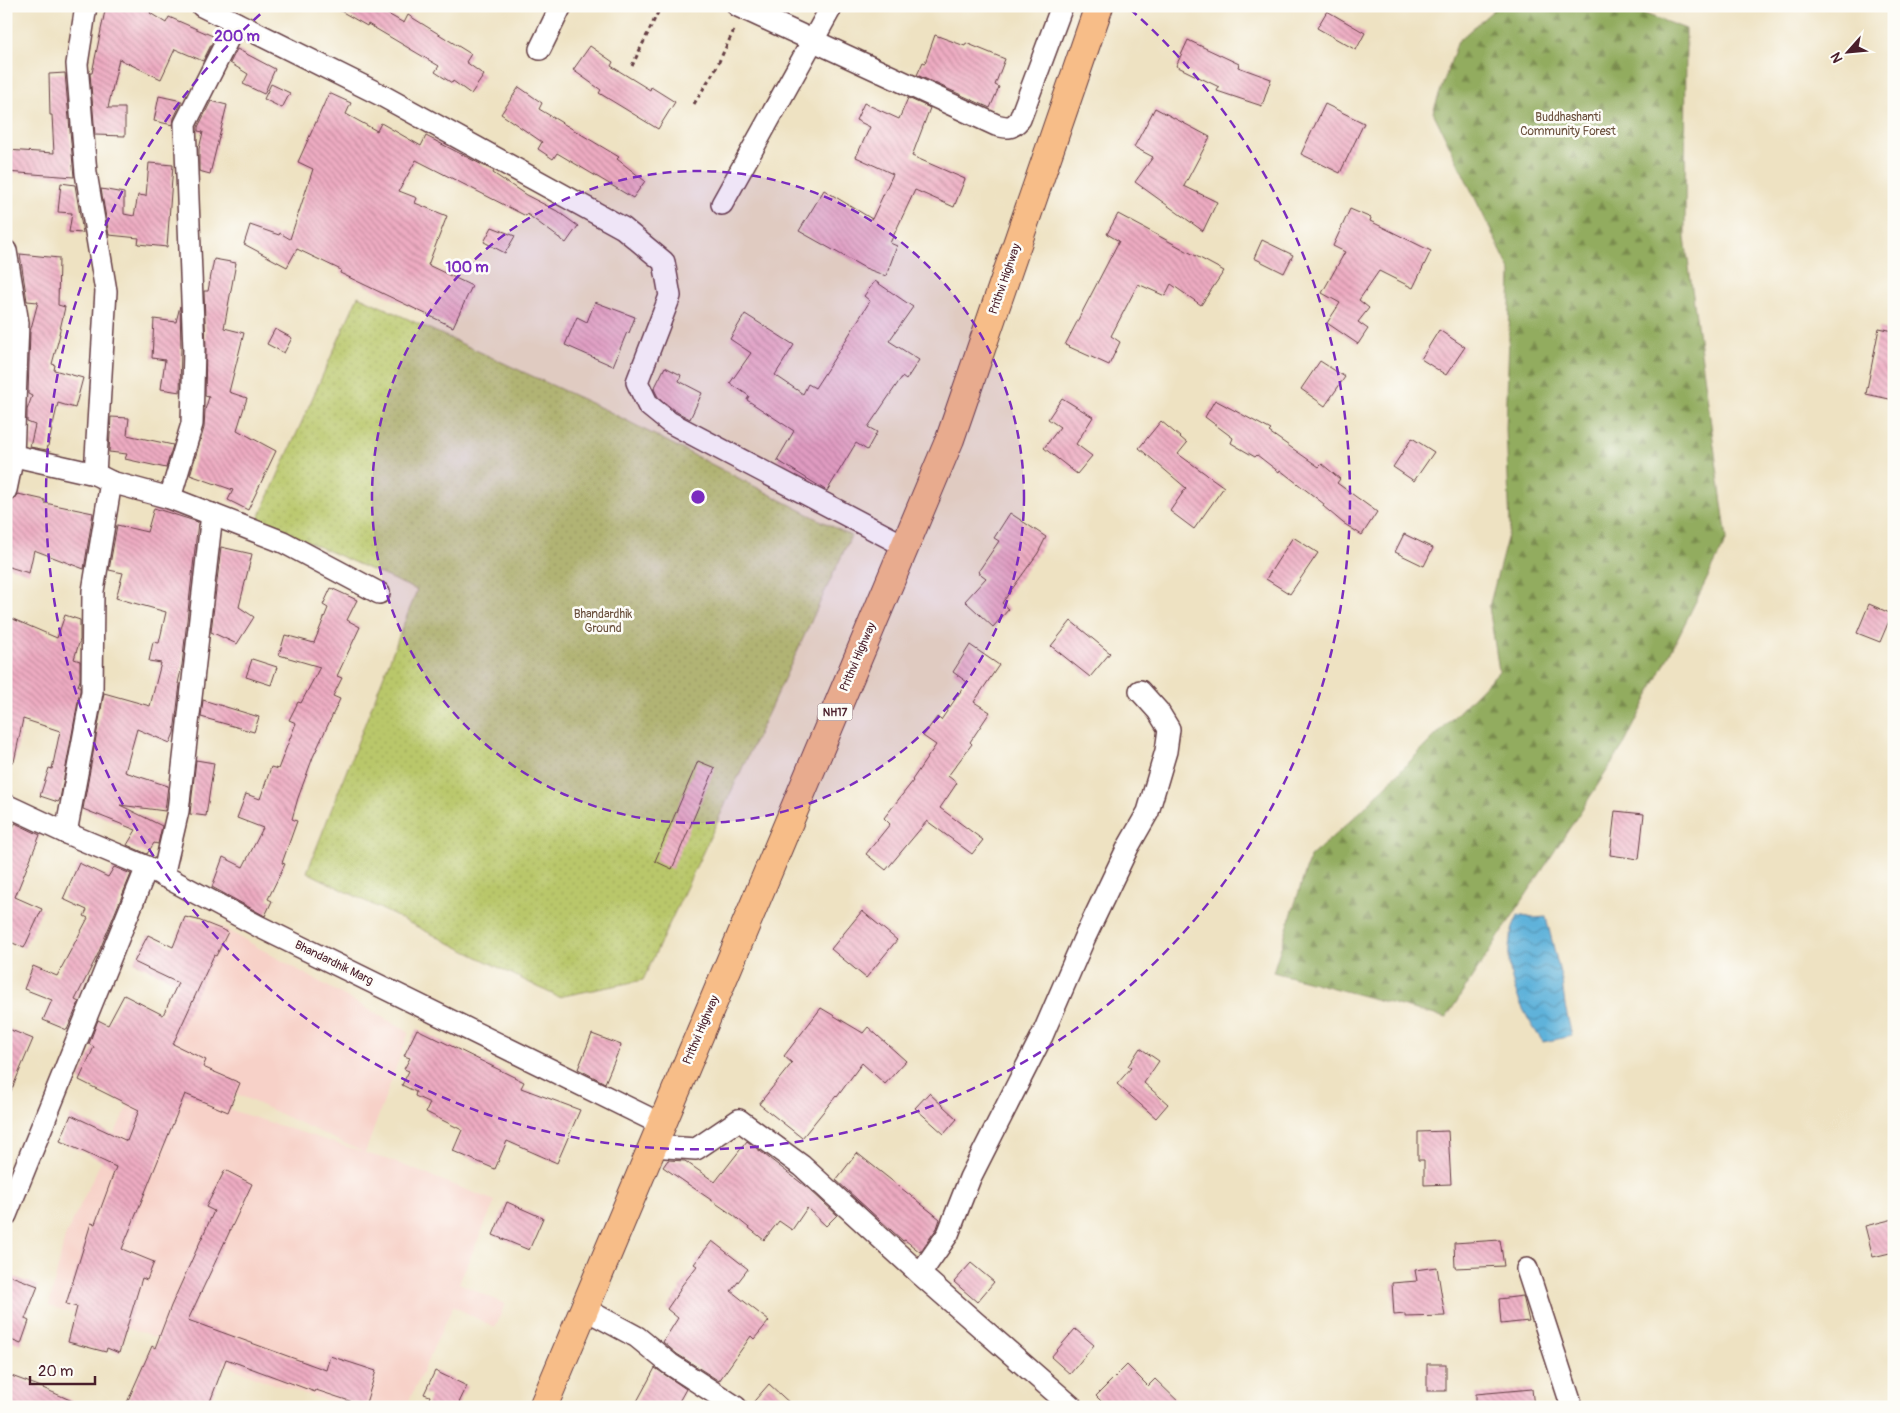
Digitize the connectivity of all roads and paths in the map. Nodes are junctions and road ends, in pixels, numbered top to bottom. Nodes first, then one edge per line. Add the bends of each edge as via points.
1 (86, 6) edge
2 (202, 6) edge
3 (561, 6) edge
4 (661, 6) edge
5 (832, 6) edge
6 (1062, 6) edge
7 (1099, 6) edge
8 (741, 8) edge
9 (236, 23) junction
10 (814, 40) junction
11 (540, 49) dead end
12 (632, 66) dead end
13 (694, 104) dead end
14 (722, 204) dead end
15 (6, 250) edge
16 (10, 455) edge
17 (103, 478) junction
18 (6, 490) edge
19 (170, 498) junction
20 (212, 514) junction
21 (905, 546) junction
22 (379, 593) dead end
23 (1140, 691) dead end
24 (6, 805) edge
25 (66, 833) junction
26 (155, 871) junction
27 (657, 1135) junction
28 (6, 1215) edge
29 (1527, 1269) dead end
30 (920, 1274) junction
31 (583, 1308) junction
32 (542, 1407) edge
33 (736, 1407) edge
34 (1072, 1407) edge
35 (1572, 1407) edge

1 - 17 street via 78,64 86,173 106,291
2 - 9 street
3 - 11 street
4 - 12 path
5 - 10 street
6 - 10 street via 1020,120 1008,128
7 - 21 highway, Prithvi Highway / NH17 via 950,439
8 - 10 street
8 - 13 path via 716,68
9 - 19 street via 185,124 194,349 192,424
9 - 21 street via 382,94 623,228 664,262 670,296 637,382 648,405 669,422
10 - 14 street
15 - 16 street via 18,323
16 - 17 street
16 - 18 street
17 - 19 street
17 - 25 street via 93,591 92,692
19 - 20 street
20 - 22 street via 283,542
20 - 26 street via 178,811
21 - 27 highway, Prithvi Highway / NH17
23 - 30 street via 1158,711 1168,729 1166,752 1148,812 1128,847 1042,1036 970,1178 948,1234
24 - 25 street, Bhandardhik Marg
25 - 26 street, Bhandardhik Marg
26 - 27 street, Bhandardhik Marg
26 - 28 street
27 - 30 street via 696,1149 739,1120 802,1166
27 - 31 highway, Prithvi Highway / NH17
29 - 35 street
30 - 34 street
31 - 32 highway, Prithvi Highway / NH17
31 - 33 street via 637,1337 670,1364

